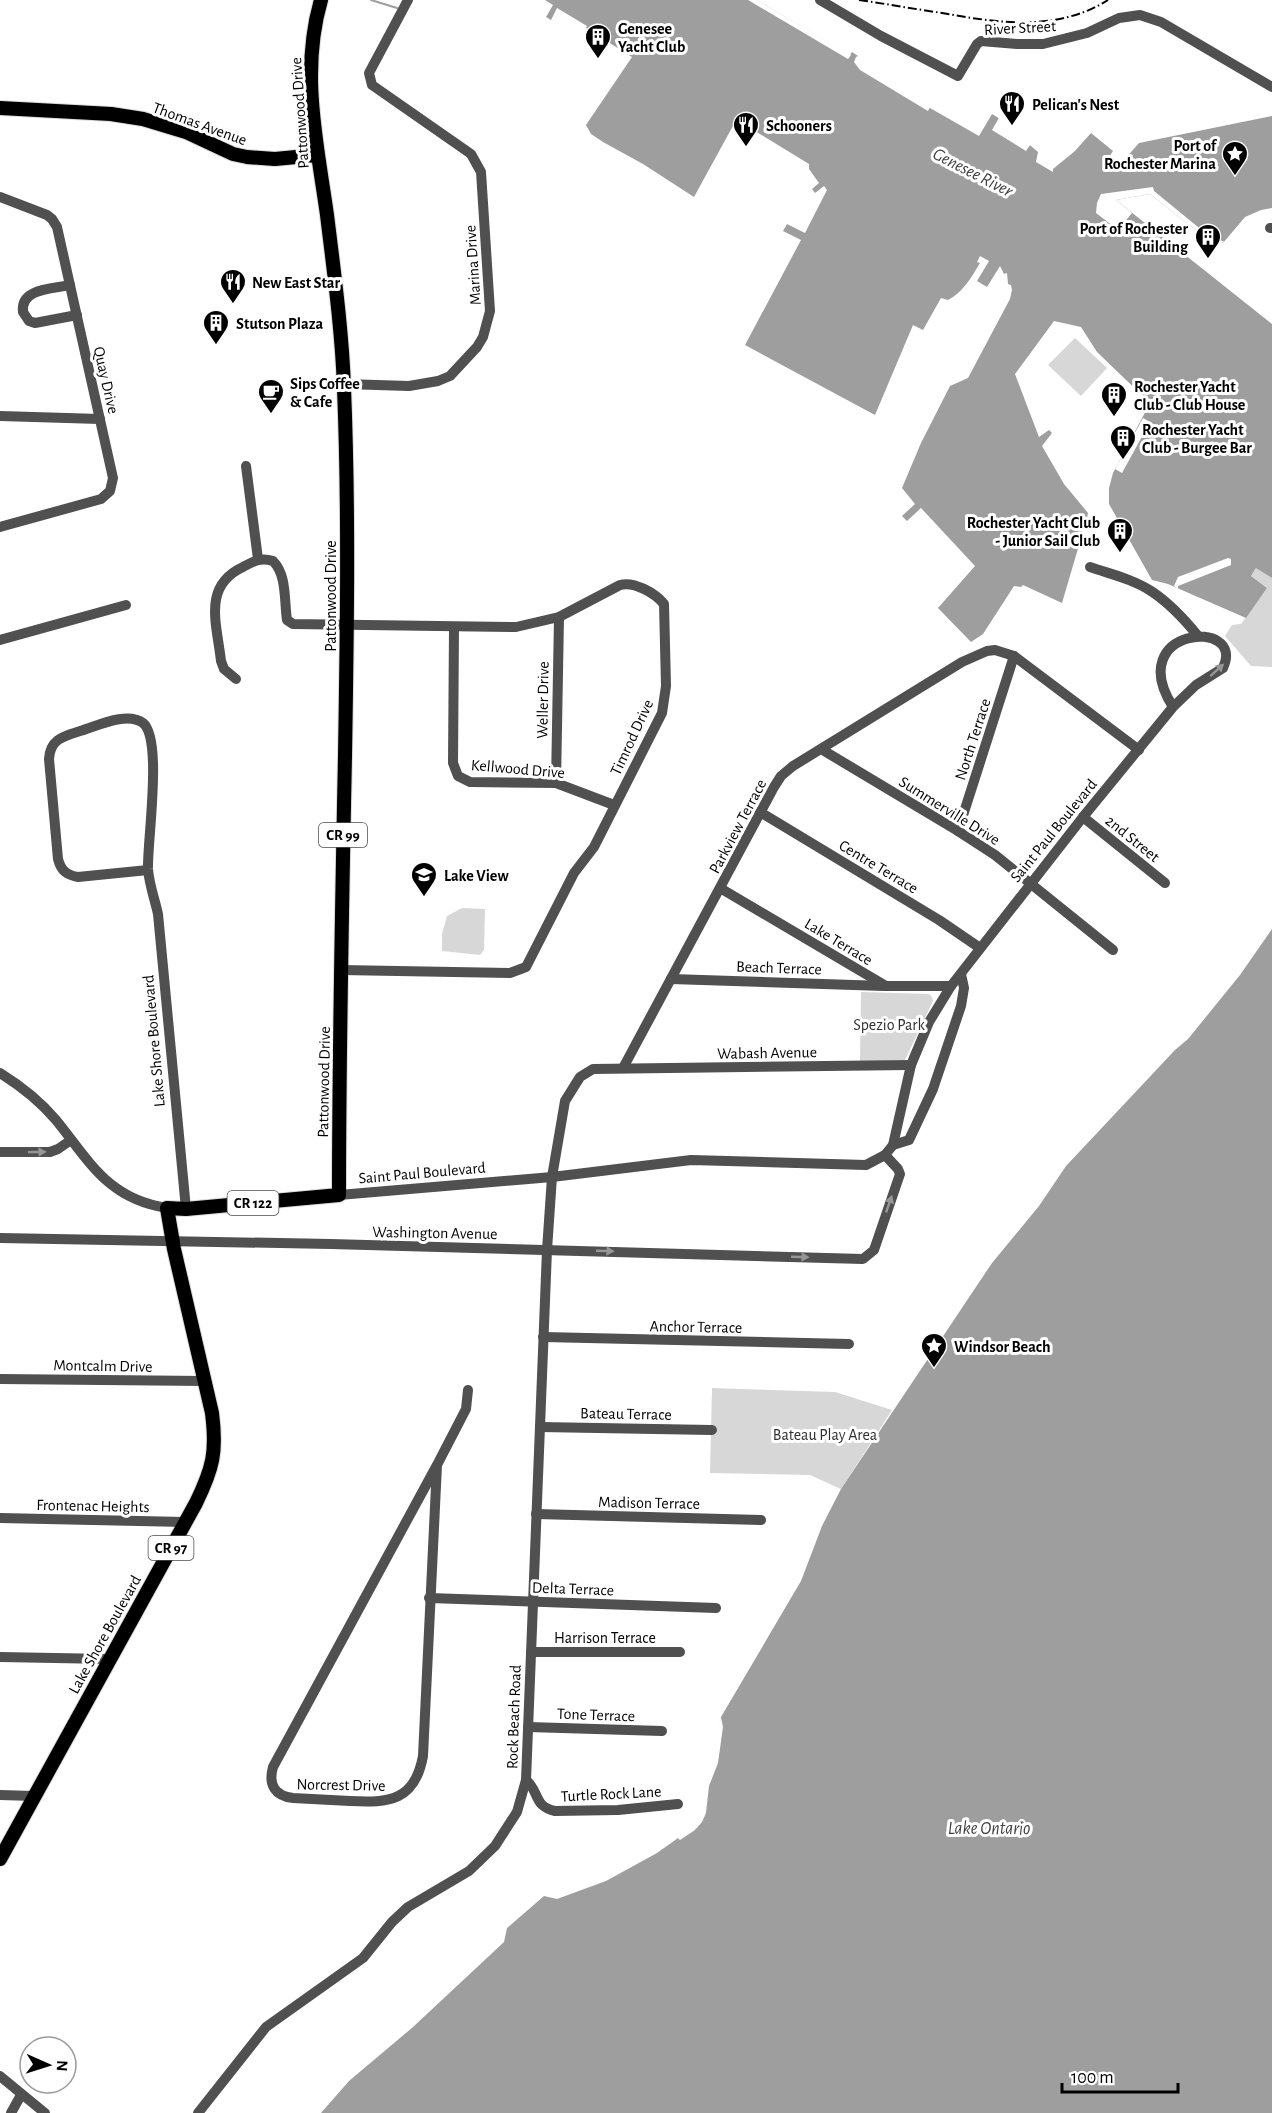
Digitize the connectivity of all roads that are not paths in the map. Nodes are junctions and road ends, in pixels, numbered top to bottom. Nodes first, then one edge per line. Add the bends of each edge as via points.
1 (321, 0) edge
2 (408, 0) edge
3 (820, 0) edge
4 (1272, 87) edge
5 (0, 108) edge
6 (317, 155) junction
7 (0, 197) edge
8 (70, 285) junction
9 (77, 315) junction
10 (344, 384) junction
11 (0, 416) edge
12 (100, 419) junction
13 (246, 466) dead end
14 (0, 527) edge
15 (258, 559) junction
16 (1090, 567) dead end
17 (126, 605) dead end
18 (559, 617) junction
19 (347, 625) junction
20 (454, 627) junction
21 (1198, 636) junction
22 (0, 640) edge
23 (1014, 656) junction
24 (236, 679) dead end
25 (1173, 707) junction
26 (820, 749) junction
27 (1139, 750) junction
28 (556, 783) junction
29 (614, 806) junction
30 (760, 812) junction
31 (1083, 817) junction
32 (958, 831) junction
33 (148, 870) junction
34 (1031, 882) junction
35 (1165, 883) dead end
36 (720, 888) junction
37 (980, 948) junction
38 (1113, 950) dead end
39 (341, 970) junction
40 (960, 974) junction
41 (671, 979) junction
42 (886, 986) junction
43 (951, 986) junction
44 (911, 1065) junction
45 (623, 1068) junction
46 (0, 1073) edge
47 (71, 1140) junction
48 (893, 1145) junction
49 (0, 1152) edge
50 (885, 1155) junction
51 (552, 1177) junction
52 (339, 1195) junction
53 (167, 1208) junction
54 (186, 1209) junction
55 (0, 1238) edge
56 (173, 1242) junction
57 (547, 1250) junction
58 (543, 1338) junction
59 (849, 1344) dead end
60 (0, 1379) edge
61 (205, 1381) junction
62 (468, 1390) dead end
63 (540, 1427) junction
64 (712, 1430) dead end
65 (437, 1464) junction
66 (536, 1514) junction
67 (0, 1518) edge
68 (761, 1520) dead end
69 (185, 1522) junction
70 (429, 1598) junction
71 (532, 1602) junction
72 (716, 1608) dead end
73 (531, 1652) junction
74 (680, 1652) dead end
75 (0, 1657) edge
76 (109, 1659) junction
77 (528, 1727) junction
78 (662, 1731) dead end
79 (526, 1780) junction
80 (0, 1795) edge
81 (34, 1796) junction
82 (678, 1804) dead end
83 (0, 1859) edge
84 (0, 2076) edge
85 (18, 2092) edge
86 (21, 2095) joint
87 (11, 2113) edge
88 (45, 2113) edge
89 (198, 2113) edge

1 - 6 main road, Pattonwood Drive via 311,47 310,77
2 - 10 street, Marina Drive via 369,72 372,85 471,154 480,172 490,311 477,348 450,376 409,386
3 - 4 street, River Street via 958,76 981,41 1043,44 1086,33 1119,18 1140,15 1161,22
5 - 6 main road, Thomas Avenue via 143,119 247,157
6 - 10 main road, Pattonwood Drive / CR 99 via 327,214
7 - 8 street, Quay Drive via 52,219
8 - 9 street, Quay Drive
8 - 9 street via 27,296 22,312 35,323
9 - 12 street, Quay Drive
10 - 19 main road, Pattonwood Drive / CR 99
11 - 12 street
12 - 14 street, Quay Drive via 113,478 110,491 95,501
13 - 15 street
15 - 19 street, Timrod Drive via 273,561 279,567 289,623
15 - 24 street via 225,577 216,594 221,661
16 - 21 street via 1152,591
17 - 22 street
18 - 20 street, Timrod Drive via 516,627
18 - 28 street, Weller Drive
18 - 29 street, Timrod Drive via 624,584 636,586 664,604 664,706
19 - 20 street, Timrod Drive
19 - 39 main road, Pattonwood Drive / CR 99
20 - 28 street, Kellwood Drive via 453,763 458,776 470,782
21 - 25 street via 1174,645 1164,659 1162,687
25 -> 21 street, Saint Paul Boulevard via 1225,663 1225,648 1208,637
23 - 26 street, Parkview Terrace via 995,650 975,655
23 - 27 street, Parkview Terrace
23 - 32 street, North Terrace
25 - 27 street, Saint Paul Boulevard
26 - 30 street, Parkview Terrace via 786,770
26 - 32 street, Summerville Drive
27 - 31 street, Saint Paul Boulevard
28 - 29 street, Kellwood Drive
29 - 39 street, Timrod Drive via 590,854 574,873 530,963 521,970
30 - 36 street, Parkview Terrace
30 - 37 street, Centre Terrace
31 - 34 street, Saint Paul Boulevard
31 - 35 street, 2nd Street
32 - 34 street, Summerville Drive
33 - 33 street, Lake Shore Boulevard via 78,877 63,871 58,859 49,759 57,740 124,719 137,720 147,728 153,792
33 - 54 street, Lake Shore Boulevard via 158,914
34 - 37 street, Saint Paul Boulevard
34 - 38 street, Summerville Drive
36 - 41 street, Parkview Terrace
36 - 42 street, Lake Terrace
37 - 40 street, Saint Paul Boulevard
39 - 52 main road, Pattonwood Drive / CR 99
40 - 43 street, Saint Paul Boulevard
40 - 48 street, Saint Paul Boulevard via 964,988 961,1006 933,1089 909,1140
41 - 42 street, Beach Terrace
41 - 45 street, Parkview Terrace
42 - 43 street
43 - 44 street, Saint Paul Boulevard via 929,1022
44 - 45 street, Wabash Avenue
44 - 48 street, Saint Paul Boulevard
45 - 51 street via 593,1069 580,1077 565,1101
46 - 47 street, Saint Paul Boulevard / CR 122 via 35,1098
49 -> 47 street via 50,1152
47 - 53 street, Saint Paul Boulevard / CR 122 via 108,1183 134,1200
48 - 50 street, Saint Paul Boulevard
50 - 51 street, Saint Paul Boulevard / CR 122 via 866,1165 691,1160
57 -> 50 street, Washington Avenue via 856,1259 868,1256 874,1250 900,1174
51 - 52 street, Saint Paul Boulevard / CR 122
51 - 57 street, Rock Beach Road
52 - 54 main road, Saint Paul Boulevard / CR 122
53 - 54 main road, Saint Paul Boulevard / CR 122
53 - 56 main road, Lake Shore Boulevard / CR 97
55 - 56 street, Washington Avenue
56 - 57 street, Washington Avenue
56 - 61 main road, Lake Shore Boulevard / CR 97
57 - 58 street, Rock Beach Road
58 - 59 street, Anchor Terrace
58 - 63 street, Rock Beach Road
60 - 61 street, Montcalm Drive
61 - 69 main road, Lake Shore Boulevard / CR 97 via 215,1436 214,1454 205,1485
62 - 65 street, Norcrest Drive via 466,1409
63 - 64 street, Bateau Terrace
63 - 66 street, Rock Beach Road
65 - 70 street, Norcrest Drive
65 - 70 street, Norcrest Drive via 273,1767 272,1786 280,1795 385,1802 403,1794 417,1779 423,1756
66 - 68 street, Madison Terrace
66 - 71 street, Rock Beach Road
67 - 69 street, Frontenac Heights
69 - 76 main road, Lake Shore Boulevard / CR 97
70 - 71 street, Delta Terrace
71 - 72 street, Delta Terrace
71 - 73 street, Rock Beach Road
73 - 74 street, Harrison Terrace
73 - 77 street, Rock Beach Road
75 - 76 street
76 - 81 main road, Lake Shore Boulevard / CR 97
77 - 78 street, Tone Terrace
77 - 79 street, Rock Beach Road
79 - 82 street, Turtle Rock Lane via 540,1804 555,1811
79 - 89 street, Rock Beach Road via 518,1812 495,1846 469,1871 408,1906 363,1958 266,2027
80 - 81 street
81 - 83 main road, Lake Shore Boulevard / CR 97
84 - 85 street
86 - 87 street
86 - 88 street

